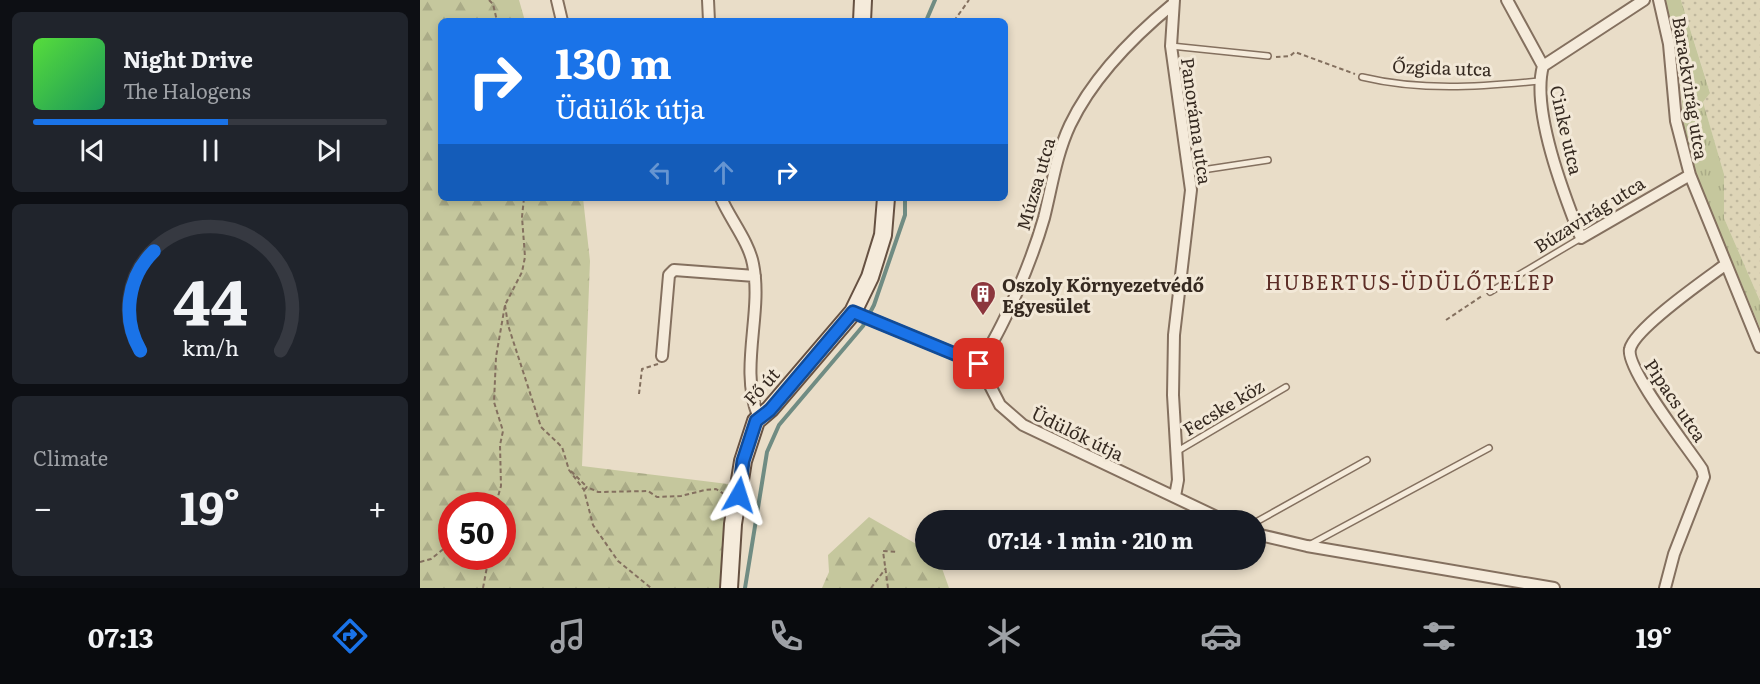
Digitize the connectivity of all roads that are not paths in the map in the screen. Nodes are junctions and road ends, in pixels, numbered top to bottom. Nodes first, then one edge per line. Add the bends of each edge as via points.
1 (557, 0) edge
2 (708, 0) edge
3 (863, 0) edge
4 (1507, 0) edge
5 (1644, 0) edge
6 (1659, 0) edge
7 (1173, 2) edge
8 (561, 18) edge
9 (710, 18) edge
10 (862, 18) edge
11 (1171, 46) junction
12 (1268, 56) road end
13 (1543, 66) junction
14 (1362, 77) road end
15 (1539, 81) junction
16 (1268, 160) dead end
17 (1190, 172) junction
18 (1690, 175) junction
19 (723, 201) edge
20 (886, 201) edge
21 (1581, 238) junction
22 (1725, 265) junction
23 (755, 276) junction
24 (1490, 292) road end
25 (857, 314) junction
26 (1760, 347) edge
27 (662, 356) road end
28 (979, 364) junction
29 (1286, 387) dead end
30 (756, 421) junction
31 (1489, 448) dead end
32 (1175, 453) junction
33 (1367, 460) dead end
34 (1174, 496) junction
35 (1203, 510) edge
36 (1266, 516) edge
37 (1266, 536) edge
38 (1307, 546) junction
39 (729, 588) edge
40 (1554, 588) edge
41 (1665, 588) edge

1 - 8 street
2 - 9 street
3 - 10 main road
4 - 13 street, Cinke utca
5 - 13 street
6 - 18 street, Barackvirág utca via 1669,44 1676,121
7 - 11 street, Panoráma utca
7 - 28 street, Múzsa utca via 1096,84 1070,124 1057,156 1037,239
11 - 12 lane
11 - 17 street, Panoráma utca
13 - 15 street, Cinke utca
14 - 15 lane, Őzgida utca via 1442,87
15 - 21 street, Cinke utca via 1548,137
16 - 17 lane
17 - 32 street, Panoráma utca via 1190,206 1174,335
18 - 21 street, Búzavirág utca
18 - 22 street, Barackvirág utca
19 - 23 street via 753,261
20 - 25 main road, Fő út via 883,235
21 - 24 lane, Búzavirág utca
22 - 26 street, Barackvirág utca
22 - 41 street, Pipacs utca via 1666,310 1630,349 1637,375 1704,477
23 - 27 street via 674,270 669,275
23 - 30 street via 751,353
25 - 28 street
25 - 30 main road, Fő út
28 - 34 street, Üdülők útja via 1000,405 1023,425
29 - 32 lane, Fecske köz
30 - 39 main road, Fő út via 743,461 733,524
31 - 38 lane
32 - 34 street, Panoráma utca via 1178,480
33 - 36 lane
34 - 35 street, Üdülők útja
37 - 38 street
38 - 40 street

